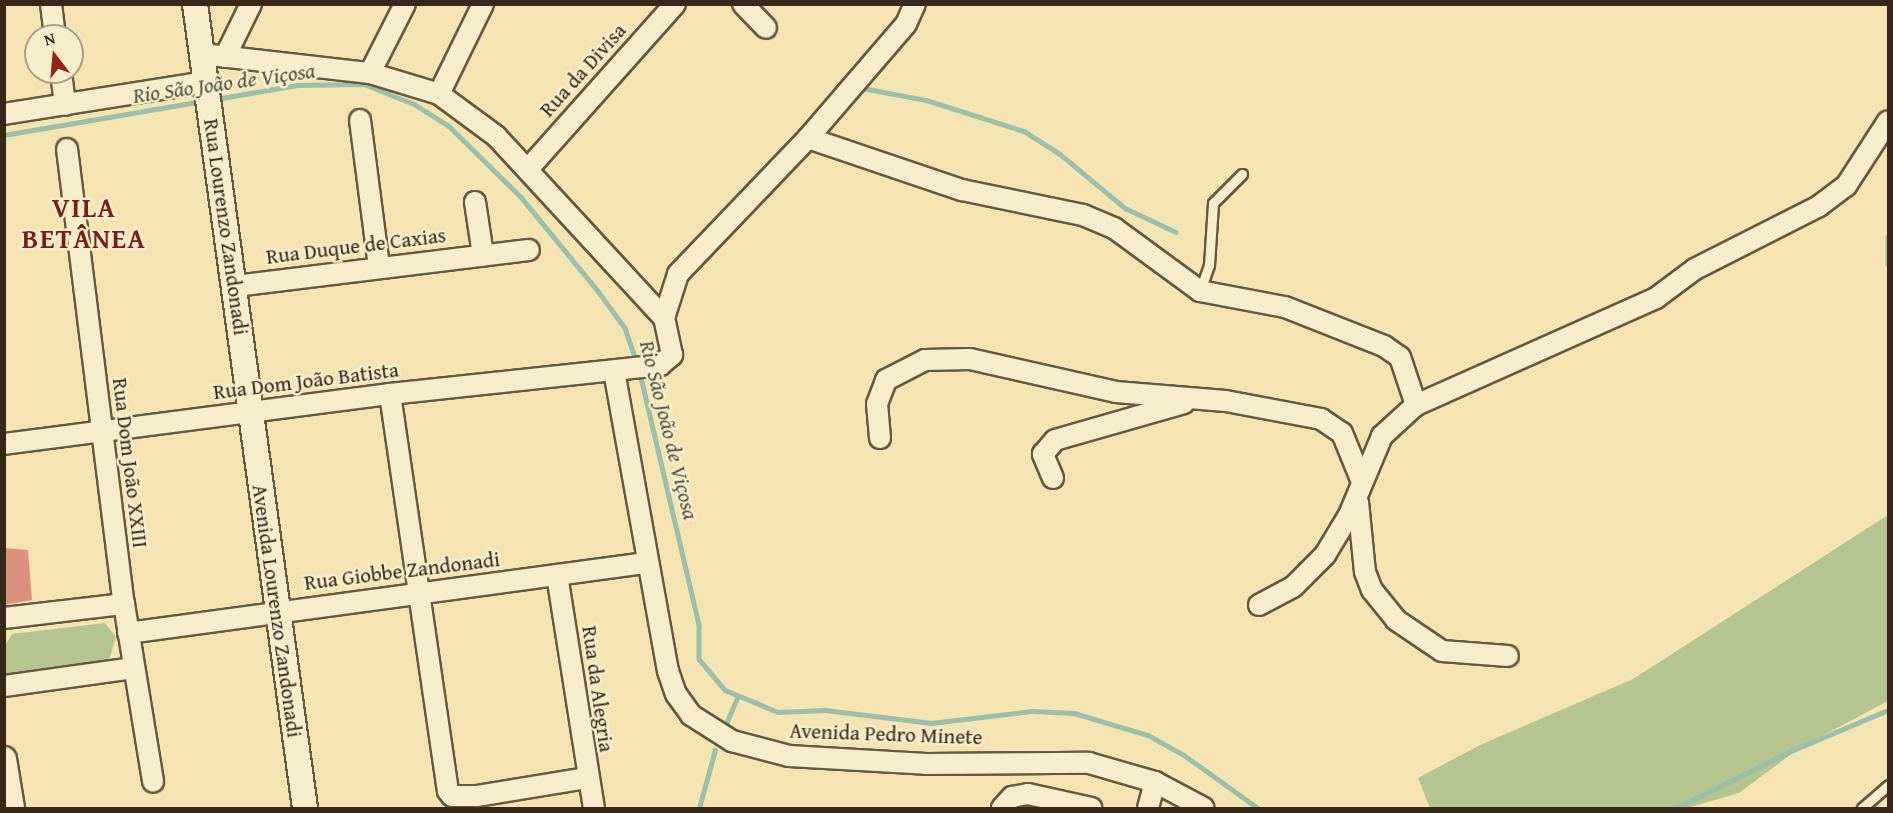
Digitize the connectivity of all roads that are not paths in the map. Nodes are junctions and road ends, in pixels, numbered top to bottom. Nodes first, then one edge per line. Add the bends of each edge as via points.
1 (51, 4) edge
2 (195, 4) edge
3 (251, 4) edge
4 (405, 4) edge
5 (483, 4) edge
6 (675, 4) edge
7 (743, 4) edge
8 (915, 4) edge
9 (54, 24) edge
10 (766, 28) dead end
11 (214, 56) junction
12 (370, 73) junction
13 (62, 84) edge
14 (207, 88) junction
15 (439, 94) junction
16 (65, 105) junction
17 (4, 114) edge
18 (360, 120) dead end
19 (1888, 121) edge
20 (808, 138) junction
21 (66, 149) dead end
22 (528, 169) junction
23 (1242, 174) dead end
24 (475, 202) dead end
25 (529, 250) dead end
26 (483, 255) junction
27 (379, 266) junction
28 (235, 286) junction
29 (1200, 291) junction
30 (664, 318) junction
31 (623, 370) junction
32 (390, 394) junction
33 (1201, 399) junction
34 (1416, 405) junction
35 (251, 413) junction
36 (102, 430) junction
37 (880, 438) dead end
38 (4, 444) edge
39 (1053, 478) dead end
40 (1360, 487) junction
41 (646, 563) junction
42 (558, 575) junction
43 (419, 593) junction
44 (124, 604) junction
45 (1259, 605) dead end
46 (275, 611) junction
47 (4, 618) edge
48 (128, 633) junction
49 (1508, 656) dead end
50 (134, 668) junction
51 (4, 686) edge
52 (4, 759) edge
53 (587, 778) junction
54 (153, 782) dead end
55 (1155, 782) junction
56 (1888, 785) edge
57 (12, 808) edge
58 (305, 808) edge
59 (594, 808) edge
60 (1002, 808) edge
61 (1091, 808) edge
62 (1148, 808) edge
63 (1204, 808) edge
64 (1862, 808) edge

1 - 9 street
2 - 11 street, Rua Lourenzo Zandonadi
3 - 11 street
4 - 12 street
5 - 15 street
6 - 22 street, Rua da Divisa
7 - 10 street
8 - 20 street via 906,24
11 - 12 street
11 - 14 street, Rua Lourenzo Zandonadi
12 - 15 street
13 - 16 street
14 - 16 street
14 - 28 street, Rua Lourenzo Zandonadi
15 - 22 street via 478,120
16 - 17 street
18 - 27 street
19 - 34 street via 1846,186 1819,206 1695,269 1656,298
20 - 29 street via 962,190 1047,204 1102,223
20 - 30 street via 684,266 671,288
21 - 36 street, Rua Dom João XXIII
22 - 30 street
23 - 29 lane via 1213,203 1209,265
24 - 26 street
25 - 26 street, Rua Duque de Caxias
26 - 27 street, Rua Duque de Caxias
27 - 28 street, Rua Duque de Caxias
28 - 35 street, Rua Lourenzo Zandonadi
29 - 34 street via 1285,307 1384,346 1400,357
30 - 31 street, Rua Dom João Batista via 673,348 670,358 660,365
31 - 32 street, Rua Dom João Batista
31 - 41 street, Avenida Pedro Minete
32 - 35 street, Rua Dom João Batista
32 - 43 street
33 - 37 street via 1116,392 970,359 925,360 886,380 877,404
33 - 39 street via 1055,440 1043,454
33 - 40 street via 1292,412 1333,425 1348,444
34 - 40 street via 1382,436
35 - 36 street, Rua Dom João Batista
35 - 46 street, Avenida Lourenzo Zandonadi
36 - 38 street, Rua Dom João Batista
36 - 44 street, Rua Dom João XXIII
40 - 45 street via 1340,533 1310,572 1280,596
40 - 49 street via 1360,551 1383,605 1412,634 1442,651
41 - 42 street, Rua Giobbe Zandonadi
41 - 55 street, Avenida Pedro Minete via 676,694 691,716 732,741 789,756 850,761 1063,761
42 - 43 street, Rua Giobbe Zandonadi
42 - 53 street, Rua da Alegria
43 - 46 street, Rua Giobbe Zandonadi
43 - 53 street via 448,791 461,797
44 - 47 street
44 - 48 street, Rua Dom João XXIII
46 - 48 street, Rua Giobbe Zandonadi
46 - 58 street, Avenida Lourenzo Zandonadi
48 - 50 street, Rua Dom João XXIII
50 - 51 street
50 - 54 street, Rua Dom João XXIII
52 - 57 street
53 - 59 street, Rua da Alegria
55 - 62 street
55 - 63 street, Avenida Pedro Minete
56 - 64 lane
60 - 61 street via 1012,797 1028,794

